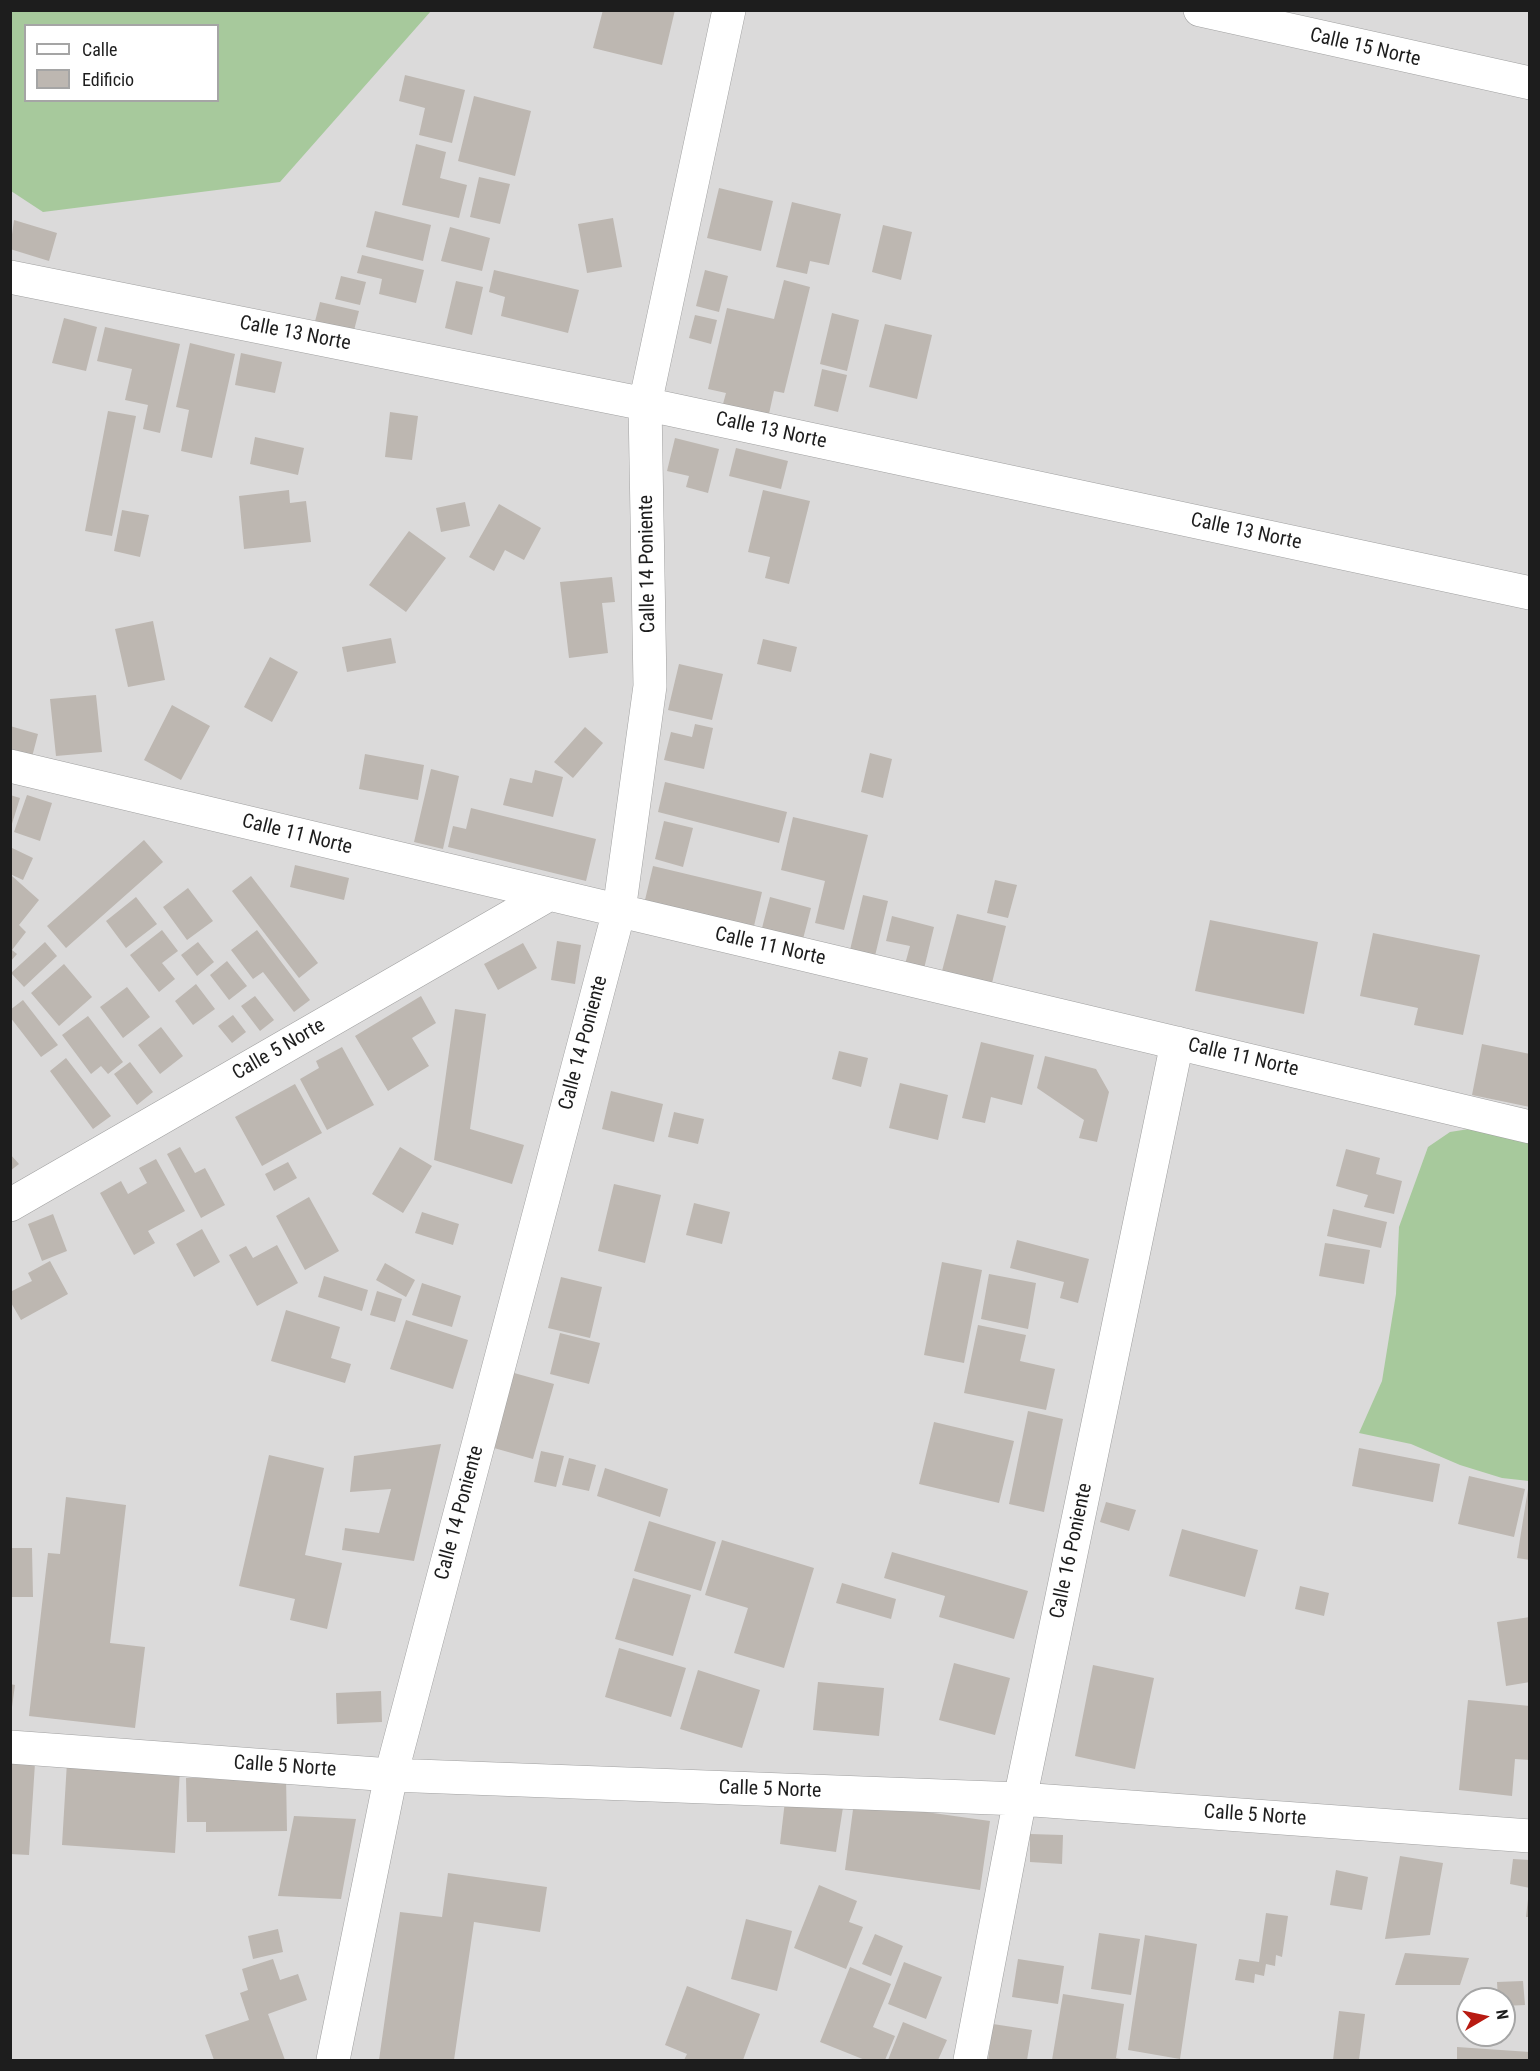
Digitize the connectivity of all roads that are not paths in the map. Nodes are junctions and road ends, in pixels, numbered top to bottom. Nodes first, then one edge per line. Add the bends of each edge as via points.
1 (729, 10) edge
2 (1200, 10) edge
3 (1530, 83) edge
4 (10, 277) edge
5 (645, 404) junction
6 (1530, 593) edge
7 (10, 766) edge
8 (548, 896) junction
9 (619, 911) junction
10 (1177, 1043) junction
11 (1530, 1127) edge
12 (10, 1205) edge
13 (10, 1747) edge
14 (391, 1775) junction
15 (1020, 1799) junction
16 (1530, 1836) edge
17 (333, 2061) edge
18 (970, 2061) edge

1 - 5 street, Calle 14 Poniente
2 - 3 street, Calle 15 Norte
4 - 5 street, Calle 13 Norte
5 - 6 street, Calle 13 Norte
5 - 9 street, Calle 14 Poniente via 650,686
7 - 8 street, Calle 11 Norte
8 - 9 street, Calle 11 Norte
8 - 12 street, Calle 5 Norte
9 - 10 street, Calle 11 Norte
9 - 14 street, Calle 14 Poniente
10 - 11 street, Calle 11 Norte
10 - 15 street, Calle 16 Poniente
13 - 14 street, Calle 5 Norte
14 - 15 street, Calle 5 Norte
14 - 17 street, Calle 14 Poniente
15 - 16 street, Calle 5 Norte
15 - 18 street, Calle 16 Poniente

